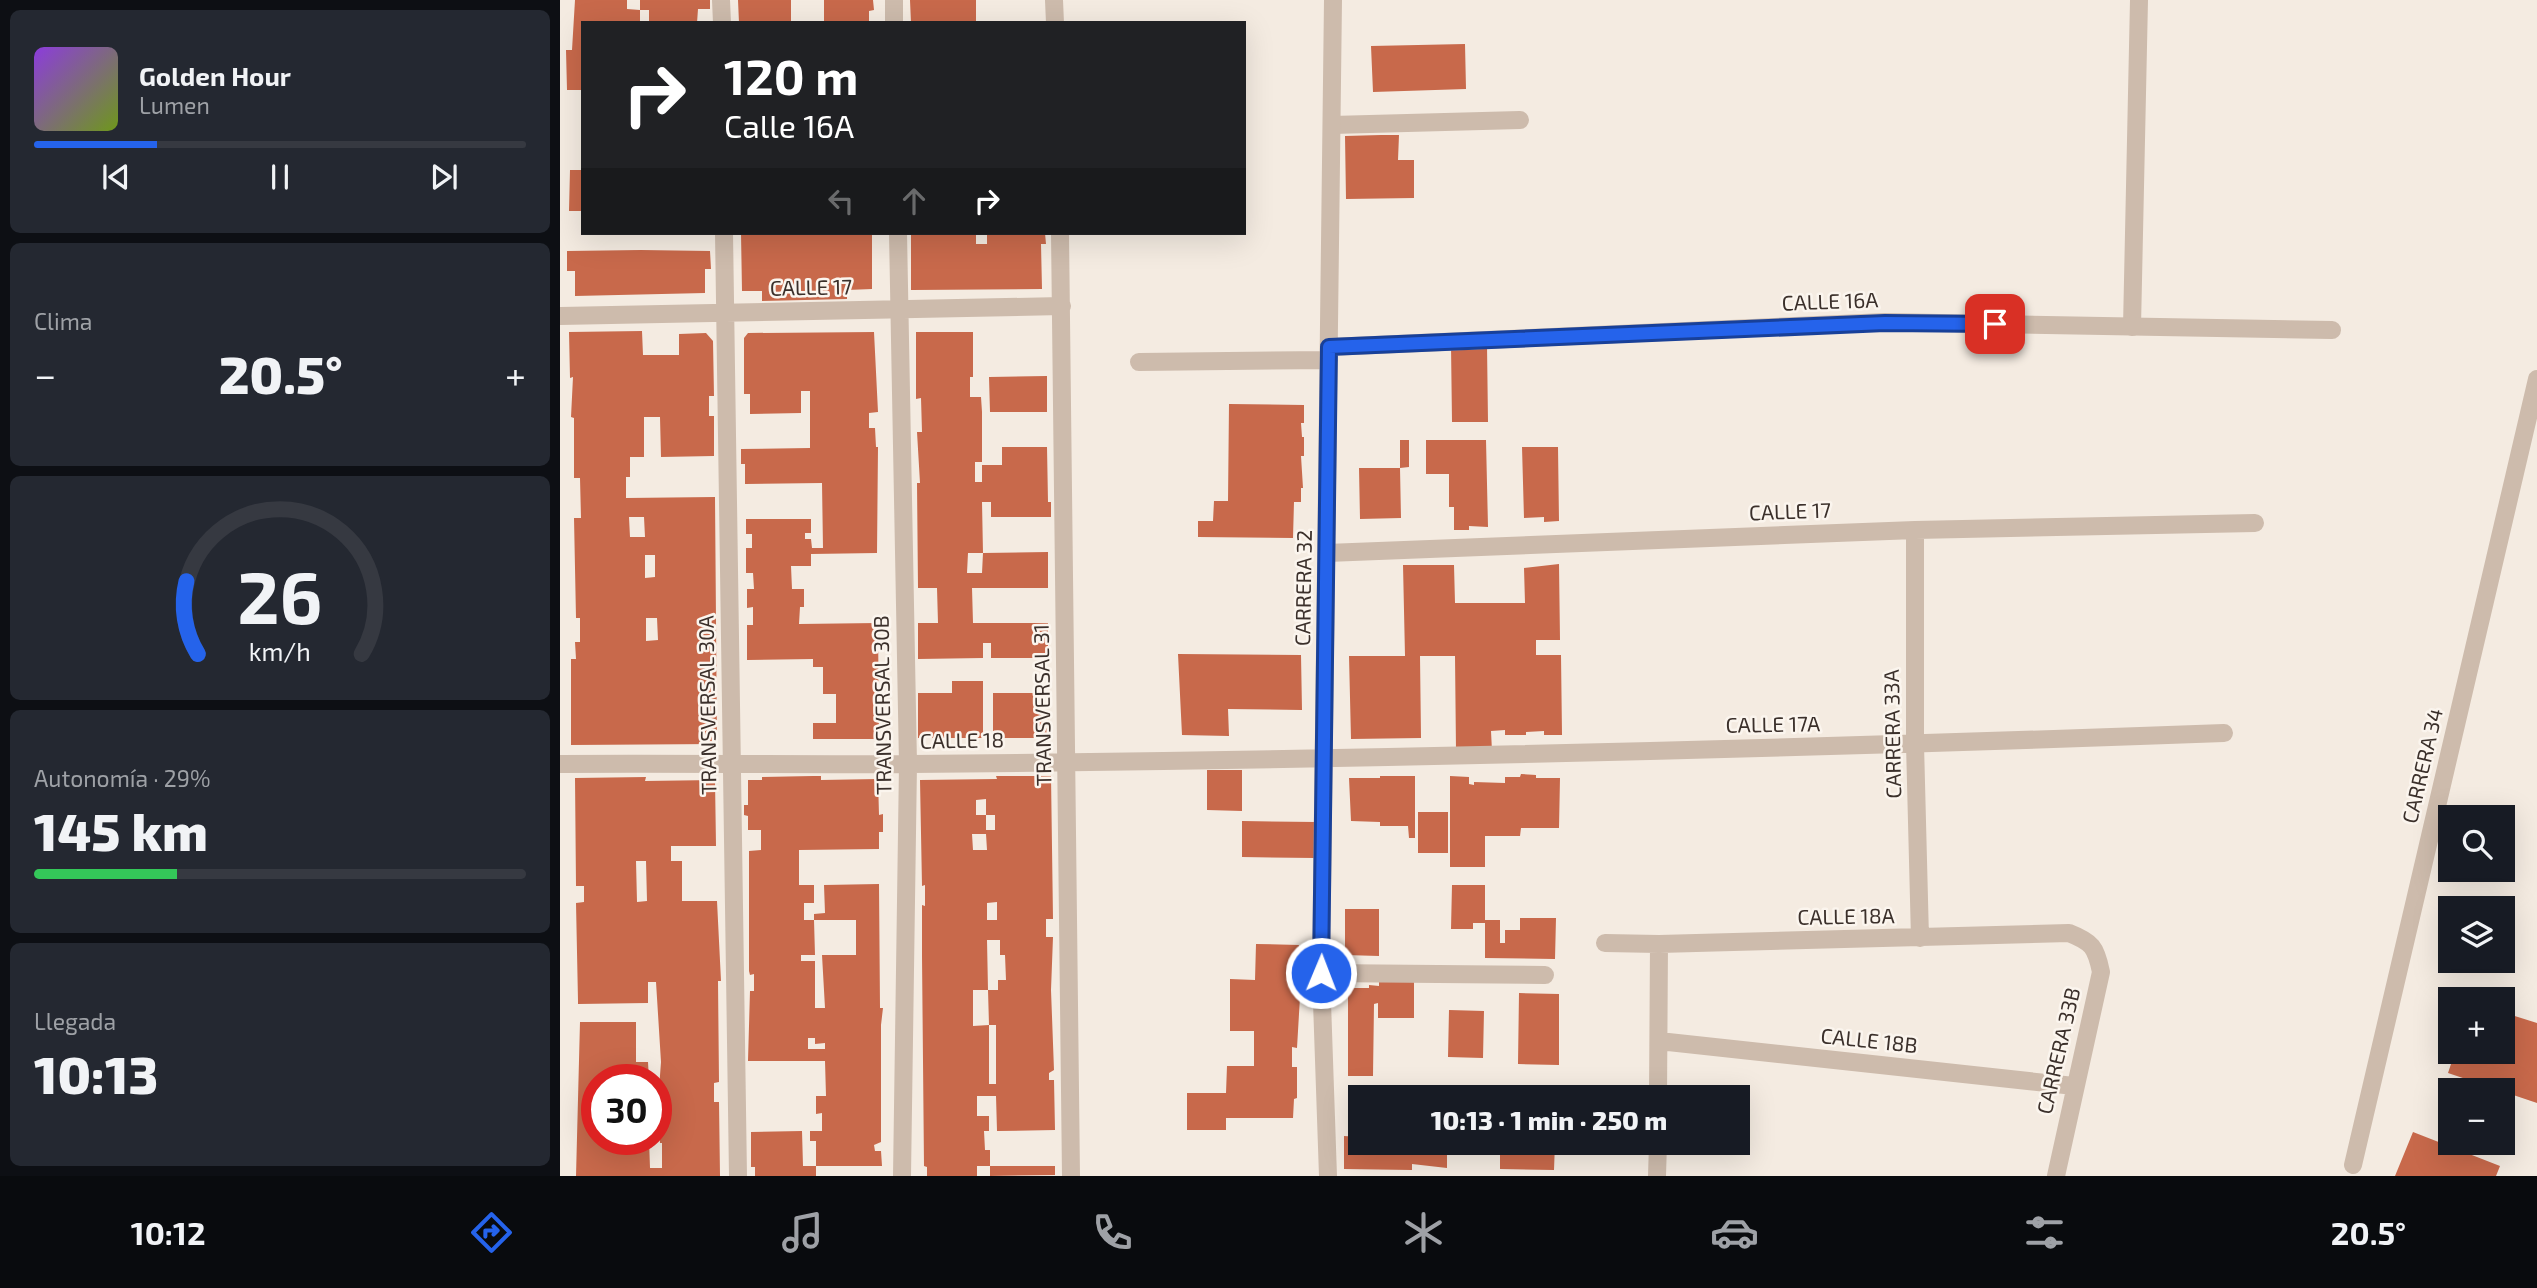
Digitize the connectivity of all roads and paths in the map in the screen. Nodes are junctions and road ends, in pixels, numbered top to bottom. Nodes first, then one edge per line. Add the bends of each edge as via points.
1 (721, 0) edge
2 (894, 0) edge
3 (1054, 0) edge
4 (1333, 0) edge
5 (2138, 0) edge
6 (722, 21) edge
7 (894, 21) edge
8 (1055, 21) edge
9 (1520, 120) dead end
10 (1332, 125) junction
11 (724, 235) edge
12 (898, 235) edge
13 (1060, 235) edge
14 (1062, 306) junction
15 (899, 310) junction
16 (725, 312) junction
17 (560, 316) edge
18 (2132, 327) junction
19 (2332, 330) dead end
20 (1329, 353) junction
21 (1139, 362) dead end
22 (2537, 379) edge
23 (2255, 523) dead end
24 (1914, 530) junction
25 (1327, 554) junction
26 (2224, 733) dead end
27 (1915, 744) junction
28 (1324, 758) junction
29 (1066, 761) junction
30 (732, 762) junction
31 (560, 764) edge
32 (908, 764) junction
33 (1920, 938) junction
34 (2087, 940) joint
35 (1605, 943) dead end
36 (1659, 944) junction
37 (1321, 973) junction
38 (1545, 975) dead end
39 (1659, 1041) junction
40 (1658, 1085) edge
41 (2074, 1086) junction
42 (1658, 1155) edge
43 (2353, 1165) dead end
44 (738, 1176) edge
45 (902, 1176) edge
46 (1070, 1176) edge
47 (1328, 1176) edge
48 (1657, 1176) edge
49 (2056, 1176) edge

1 - 6 street
2 - 7 street
3 - 8 street
4 - 10 street, CARRERA 32
5 - 18 street
9 - 10 street
10 - 20 street, CARRERA 32
11 - 16 street, TRANSVERSAL 30A
12 - 15 street, TRANSVERSAL 30B
13 - 14 street, TRANSVERSAL 31
14 - 15 street, CALLE 17
14 - 29 street, TRANSVERSAL 31
15 - 16 street, CALLE 17
15 - 32 street, TRANSVERSAL 30B
16 - 17 street, CALLE 17
16 - 30 street, TRANSVERSAL 30A
18 - 19 street, CALLE 16A
18 - 20 street, CALLE 16A via 1885,323
20 - 21 street, CALLE 16A
20 - 25 street, CARRERA 32
22 - 43 street, CARRERA 34
23 - 24 street, CALLE 17
24 - 25 street, CALLE 17
24 - 27 street, CARRERA 33A
25 - 28 street, CARRERA 32
26 - 27 street, CALLE 17A
27 - 28 street, CALLE 17A
27 - 33 street, CARRERA 33A
28 - 29 street, CALLE 18
28 - 37 street, CARRERA 32
29 - 32 street, CALLE 18
29 - 46 street, TRANSVERSAL 31
30 - 31 street, CALLE 18
30 - 32 street, CALLE 18
30 - 44 street, TRANSVERSAL 30A
32 - 45 street, TRANSVERSAL 30B
33 - 34 street, CALLE 18A via 2069,933
33 - 36 street, CALLE 18A
34 - 41 street, CARRERA 33B via 2097,954 2101,972
35 - 36 street, CALLE 18A
36 - 39 street
37 - 38 street
37 - 47 street, CARRERA 32
39 - 40 street
39 - 41 street, CALLE 18B
41 - 49 street, CARRERA 33B
42 - 48 street

